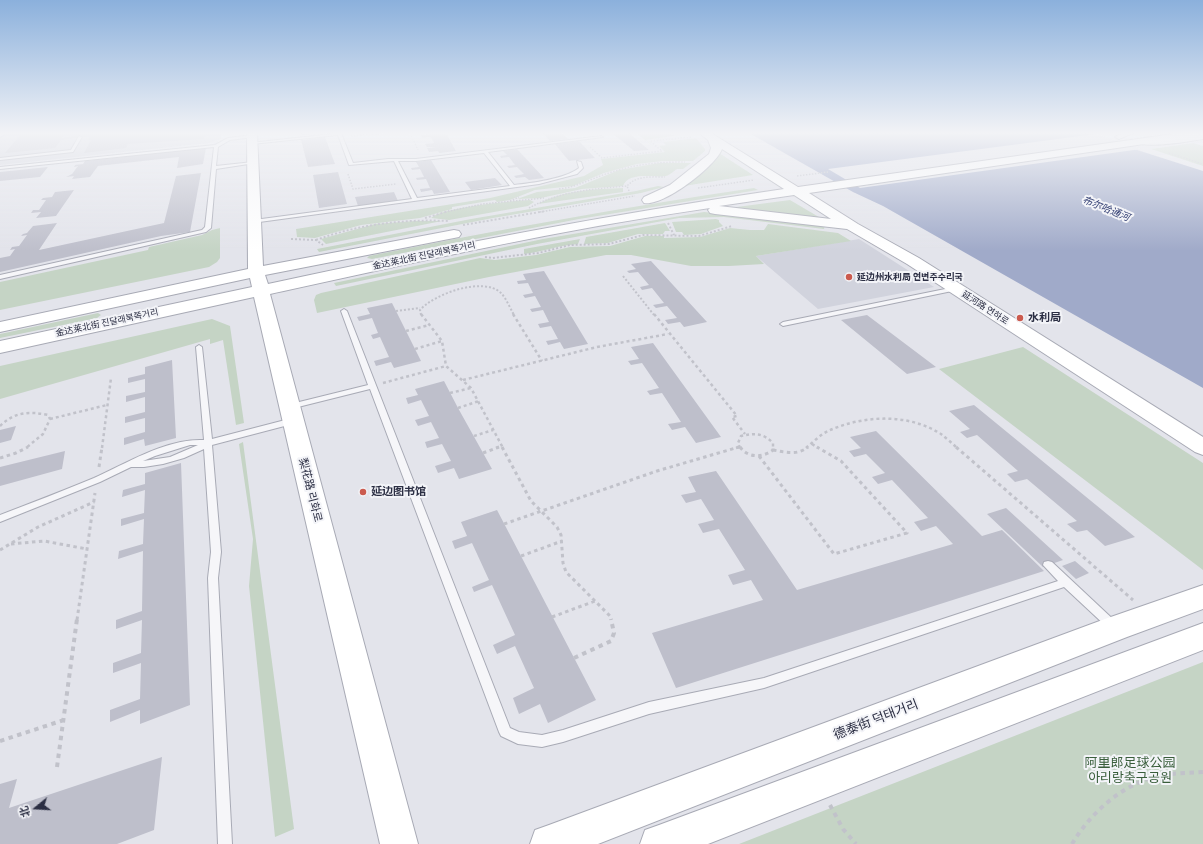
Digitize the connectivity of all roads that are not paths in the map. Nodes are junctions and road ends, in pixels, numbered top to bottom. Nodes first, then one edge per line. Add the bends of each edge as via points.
1 (214, 172) edge
2 (253, 172) edge
3 (401, 172) edge
4 (502, 172) edge
5 (576, 172) edge
6 (694, 172) edge
7 (774, 172) edge
8 (892, 172) edge
9 (796, 185) junction
10 (513, 187) junction
11 (626, 198) road end
12 (415, 200) junction
13 (649, 200) junction
14 (667, 216) junction
15 (254, 222) junction
16 (853, 227) junction
17 (468, 231) dead end
18 (367, 251) junction
19 (369, 267) junction
20 (0, 277) edge
21 (259, 281) junction
22 (955, 289) junction
23 (97, 306) junction
24 (344, 311) dead end
25 (783, 324) dead end
26 (94, 326) junction
27 (0, 327) edge
28 (0, 347) edge
29 (199, 347) dead end
30 (372, 386) junction
31 (291, 414) junction
32 (1203, 432) edge
33 (208, 443) junction
34 (1203, 447) edge
35 (0, 519) edge
36 (1048, 565) dead end
37 (1066, 582) junction
38 (1203, 598) edge
39 (1116, 628) junction
40 (1203, 636) edge
41 (224, 844) edge
42 (399, 844) edge
43 (549, 844) edge
44 (659, 844) edge

1 - 20 lane via 208,228 204,231
2 - 15 main road, 梨花路 리화로
3 - 12 lane
4 - 10 lane
5 - 10 lane via 550,181
6 - 13 main road via 675,188
7 - 9 main road, 延河路 연하로
8 - 9 main road, 金达莱北街 진달래북쪽거리
9 - 13 main road, 金达莱北街 진달래북쪽거리
9 - 14 main road, 金达莱北街 진달래북쪽거리
9 - 16 main road, 延河路 연하로
9 - 32 main road, 延河路 연하로
10 - 12 lane
11 - 13 main road, 金达莱北街 진달래북쪽거리
12 - 15 lane
14 - 16 main road via 726,211
14 - 19 main road, 金达莱北街 진달래북쪽거리 via 472,246
15 - 21 main road, 梨花路 리화로 via 254,263
16 - 22 main road, 延河路 연하로
17 - 18 main road, 金达莱北街 진달래북쪽거리
18 - 19 main road via 356,261
18 - 21 main road, 金达莱北街 진달래북쪽거리
19 - 21 main road, 金达莱北街 진달래북쪽거리
21 - 23 main road, 金达莱北街 진달래북쪽거리
21 - 26 main road, 金达莱北街 진달래북쪽거리
21 - 31 main road, 梨花路 리화로
22 - 25 lane
22 - 34 main road, 延河路 연하로
23 - 26 main road via 107,309 109,313
23 - 27 main road, 金达莱北街 진달래북쪽거리
24 - 30 lane
26 - 28 main road, 金达莱北街 진달래북쪽거리
29 - 33 lane
30 - 31 lane
30 - 37 lane via 505,732 518,738 542,741 650,708 764,682
31 - 33 lane
31 - 42 main road, 梨花路 리화로
33 - 35 lane via 189,455 155,464 130,466
33 - 41 lane via 216,552 213,578
36 - 37 lane
37 - 39 lane
38 - 39 main road, 德泰街 덕태거리
39 - 43 main road, 德泰街 덕태거리
40 - 44 main road

